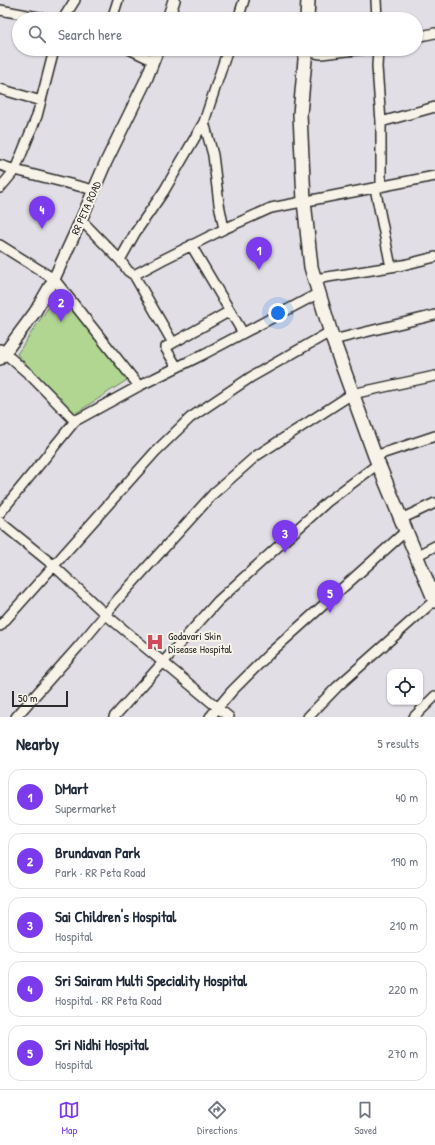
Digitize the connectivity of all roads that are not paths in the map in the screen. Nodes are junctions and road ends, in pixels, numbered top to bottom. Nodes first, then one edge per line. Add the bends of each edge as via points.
1 (75, 0) edge
2 (118, 0) edge
3 (174, 0) edge
4 (244, 0) edge
5 (308, 0) edge
6 (376, 0) edge
7 (0, 10) edge
8 (12, 12) edge
9 (67, 12) edge
10 (114, 12) edge
11 (171, 12) edge
12 (240, 12) edge
13 (307, 12) edge
14 (377, 12) edge
15 (435, 33) edge
16 (423, 36) edge
17 (52, 56) edge
18 (144, 56) edge
19 (156, 56) edge
20 (226, 56) edge
21 (302, 56) edge
22 (378, 56) edge
23 (154, 61) junction
24 (0, 89) edge
25 (41, 101) junction
26 (435, 107) edge
27 (204, 122) junction
28 (381, 122) junction
29 (0, 165) edge
30 (15, 170) junction
31 (435, 176) edge
32 (378, 187) junction
33 (0, 188) edge
34 (94, 190) junction
35 (304, 201) junction
36 (81, 220) junction
37 (224, 229) junction
38 (0, 245) edge
39 (191, 245) junction
40 (435, 257) edge
41 (120, 260) junction
42 (391, 267) junction
43 (134, 275) junction
44 (54, 279) junction
45 (315, 279) junction
46 (319, 293) junction
47 (230, 311) junction
48 (435, 315) edge
49 (243, 333) junction
50 (332, 336) junction
51 (173, 342) junction
52 (2, 354) edge
53 (177, 368) junction
54 (435, 376) edge
55 (139, 386) junction
56 (352, 394) junction
57 (75, 421) junction
58 (435, 436) edge
59 (377, 460) junction
60 (435, 503) edge
61 (0, 513) edge
62 (0, 522) edge
63 (404, 524) junction
64 (435, 546) edge
65 (416, 556) junction
66 (53, 566) junction
67 (435, 600) edge
68 (105, 614) junction
69 (0, 626) edge
70 (164, 663) junction
71 (435, 696) edge
72 (218, 708) junction
73 (16, 717) edge
74 (114, 717) edge
75 (210, 717) edge
76 (229, 717) edge
77 (308, 717) edge
78 (414, 717) edge

1 - 9 street
2 - 10 street
3 - 11 street
4 - 12 street
5 - 13 main road
6 - 14 street
7 - 8 street
15 - 16 street
17 - 25 street
18 - 23 street
19 - 23 street, RR PETA ROAD
20 - 27 street
21 - 35 main road via 300,114
22 - 28 street
23 - 34 street, RR PETA ROAD
24 - 25 street
25 - 30 street
26 - 28 street
27 - 37 street via 213,155
27 - 41 street
28 - 32 street
29 - 30 street
30 - 33 street
30 - 34 street
31 - 32 street
32 - 35 street
32 - 42 street
34 - 36 street, RR PETA ROAD
35 - 37 street via 271,208
35 - 45 main road via 311,267
36 - 41 street
36 - 44 street, RR PETA ROAD
37 - 39 street
38 - 44 street
39 - 43 street
39 - 47 street
40 - 42 street
41 - 43 street
42 - 45 street
43 - 51 street
44 - 52 street, RR PETA ROAD via 35,312
44 - 55 street
45 - 46 main road
46 - 49 street
46 - 50 main road
47 - 49 street
47 - 51 street
48 - 50 street
49 - 53 street
50 - 56 main road
50 - 66 street via 251,377 190,418 155,452
51 - 53 street via 166,349
52 - 57 street via 31,376
53 - 55 street
54 - 56 street
55 - 57 street
56 - 59 main road
56 - 68 street via 263,451 214,493
57 - 61 street
58 - 59 street
59 - 63 main road
59 - 70 street via 218,601
60 - 63 street
62 - 66 street
63 - 65 main road
63 - 72 street via 246,676
64 - 65 street
65 - 67 main road
66 - 68 street
66 - 69 street
67 - 77 street
68 - 70 street
68 - 73 street
70 - 72 street
70 - 74 street
71 - 78 street
72 - 75 street
72 - 76 street

